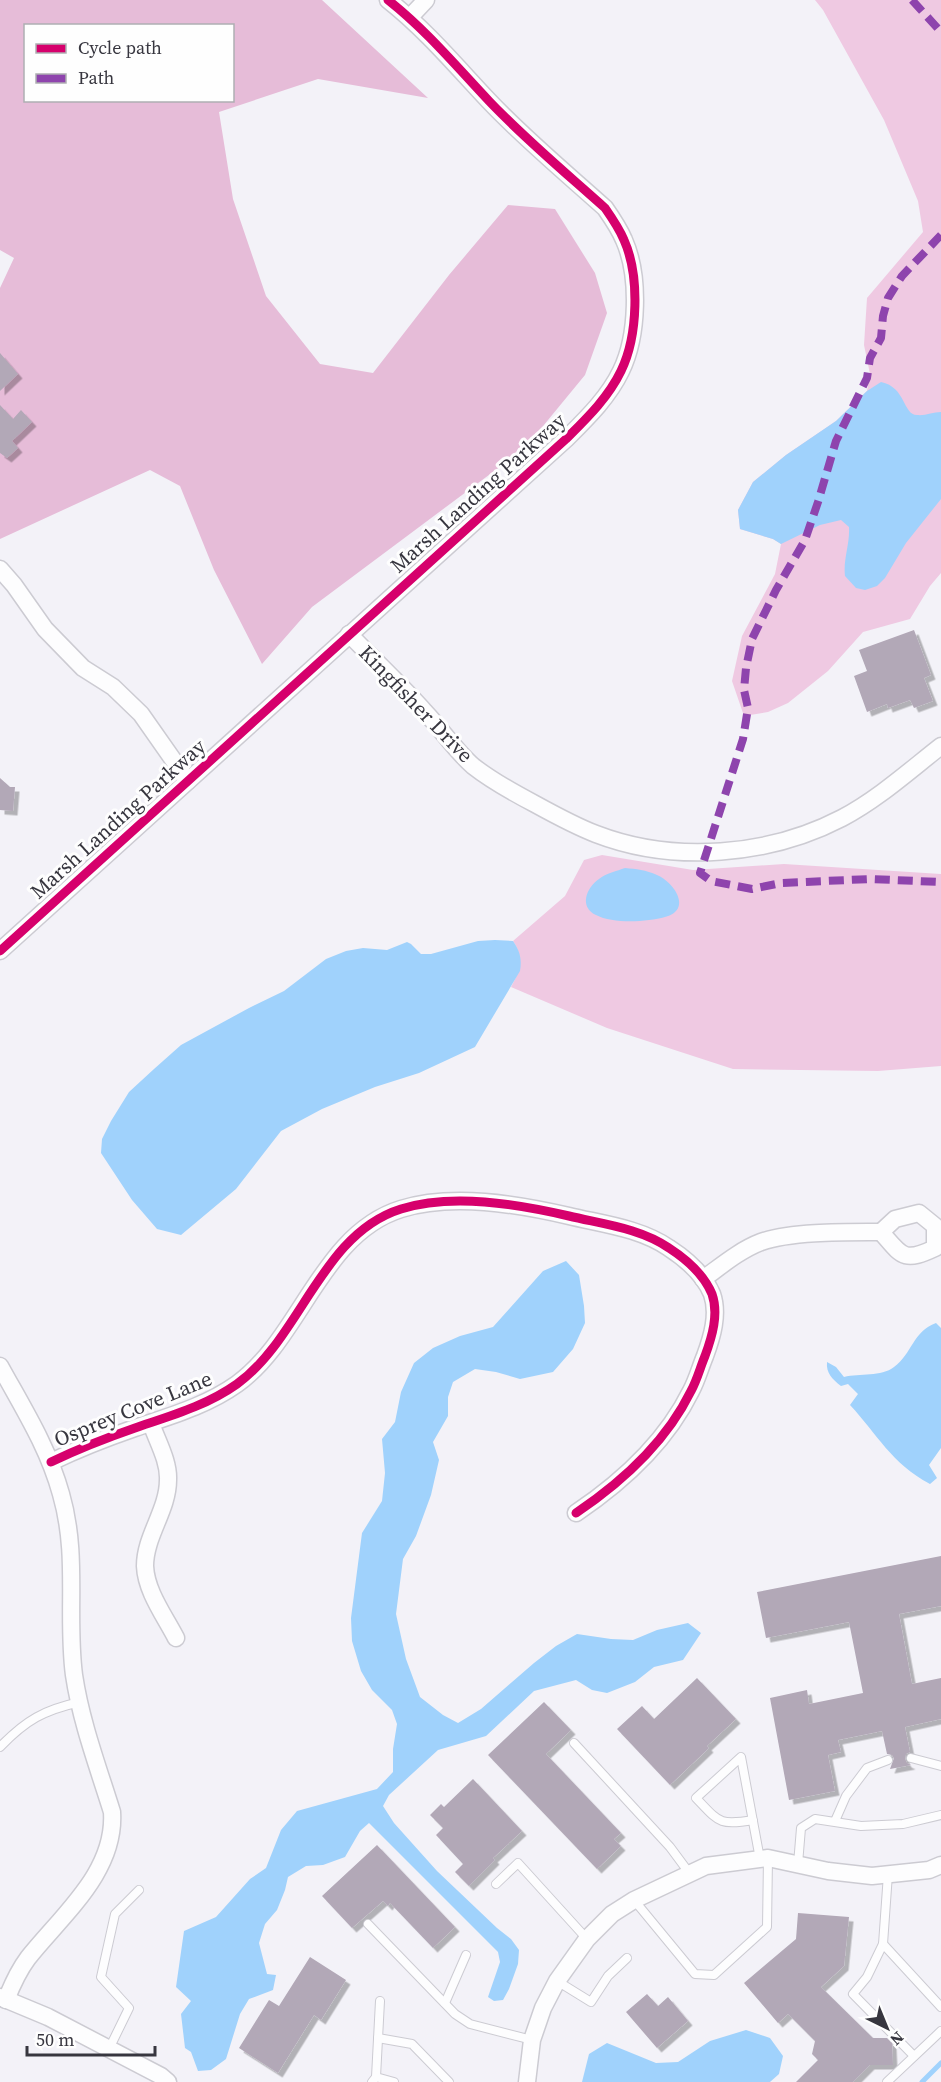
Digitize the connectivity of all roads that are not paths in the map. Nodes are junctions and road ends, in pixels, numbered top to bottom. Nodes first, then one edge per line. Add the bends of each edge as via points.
1 (387, 0) edge
2 (426, 0) edge
3 (410, 17) junction
4 (0, 569) edge
5 (349, 634) junction
6 (941, 746) edge
7 (188, 781) junction
8 (0, 951) edge
9 (880, 1233) dead end
10 (703, 1279) junction
11 (0, 1366) edge
12 (151, 1423) junction
13 (51, 1462) junction
14 (576, 1513) dead end
15 (176, 1638) dead end
16 (80, 1702) junction
17 (574, 1743) dead end
18 (0, 1747) edge
19 (911, 1758) dead end
20 (888, 1760) dead end
21 (941, 1766) edge
22 (941, 1815) edge
23 (753, 1820) junction
24 (835, 1821) junction
25 (764, 1858) junction
26 (798, 1864) junction
27 (941, 1865) edge
28 (691, 1874) junction
29 (888, 1874) junction
30 (496, 1884) dead end
31 (139, 1890) dead end
32 (634, 1900) junction
33 (368, 1924) dead end
34 (587, 1939) junction
35 (884, 1944) junction
36 (466, 1955) dead end
37 (627, 1958) dead end
38 (556, 1982) junction
39 (3, 1998) edge
40 (380, 2001) dead end
41 (445, 2003) junction
42 (941, 2007) edge
43 (941, 2031) edge
44 (378, 2038) junction
45 (532, 2040) junction
46 (109, 2049) junction
47 (914, 2056) junction
48 (374, 2080) edge
49 (168, 2082) edge
50 (394, 2082) edge
51 (449, 2082) edge
52 (527, 2082) edge
53 (887, 2082) edge

1 - 3 street, Marsh Landing Parkway
2 - 3 street
3 - 5 street, Marsh Landing Parkway via 491,103 605,208 626,242 632,271 634,323 621,370 589,417
4 - 7 street via 45,629 82,668 113,687 141,714
5 - 6 street, Kingfisher Drive via 475,767 563,820 634,845 707,852 739,850 810,833 877,797
5 - 7 street, Marsh Landing Parkway
7 - 8 street, Marsh Landing Parkway
9 - 10 street via 780,1237 743,1251
10 - 12 street, Osprey Cove Lane via 670,1249 633,1231 506,1204 419,1203 371,1223 342,1248 272,1349 250,1374 204,1404
10 - 14 street, Osprey Cove Lane via 711,1293 715,1320 691,1391 676,1418 628,1473
11 - 13 street, Osprey Cove Lane
12 - 13 street, Osprey Cove Lane
12 - 15 street via 168,1482 145,1565 149,1587
13 - 16 street via 69,1533 71,1638
16 - 18 lane via 33,1717
16 - 39 street via 112,1812 111,1838 95,1876 26,1960
17 - 28 lane
19 - 21 lane
20 - 24 lane via 867,1768 846,1796
22 - 24 lane via 903,1824 861,1826
23 - 23 lane via 751,1809 741,1756 696,1798 719,1821
23 - 25 lane
24 - 26 lane via 815,1819 801,1828
25 - 26 street
25 - 28 street via 706,1866
25 - 32 lane via 767,1927 714,1975 695,1974
26 - 29 street via 861,1875
27 - 29 street
28 - 32 street
29 - 35 lane
30 - 34 lane via 518,1863
31 - 46 lane via 115,1914 101,1977 129,2008
32 - 34 street via 612,1914
33 - 41 lane
34 - 38 street
35 - 42 lane
35 - 47 lane via 853,1994
36 - 41 lane
37 - 38 lane via 608,1976 591,2002
38 - 45 street
39 - 46 street
40 - 44 lane
41 - 45 lane via 470,2024
43 - 47 lane
44 - 48 lane
44 - 51 lane via 412,2044
45 - 52 street
46 - 49 street
47 - 53 lane
48 - 50 lane

